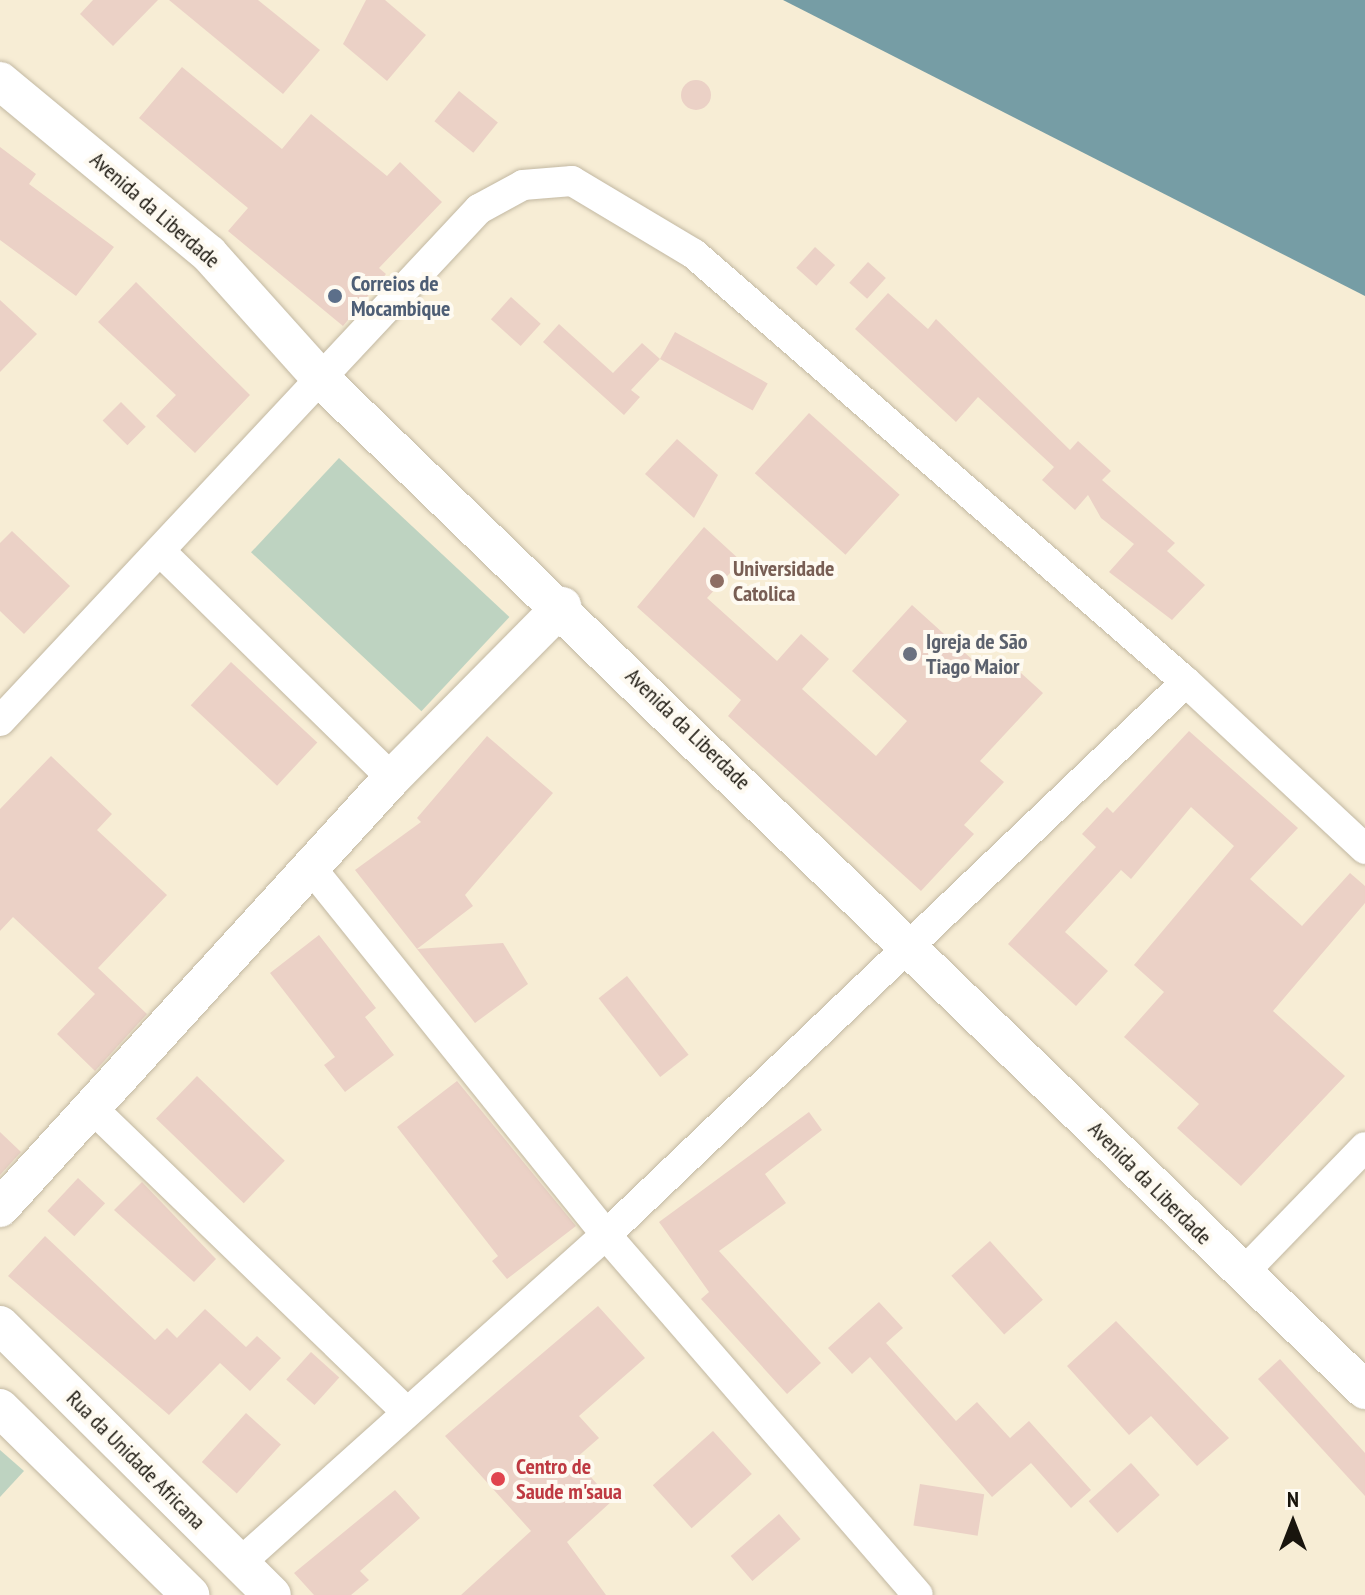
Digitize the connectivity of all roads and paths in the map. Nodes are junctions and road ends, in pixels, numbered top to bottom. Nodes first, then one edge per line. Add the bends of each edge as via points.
1 (0, 81) edge
2 (324, 382) junction
3 (163, 554) junction
4 (562, 606) junction
5 (1186, 682) junction
6 (0, 721) edge
7 (392, 778) junction
8 (1365, 849) edge
9 (312, 869) junction
10 (910, 944) junction
11 (92, 1108) junction
12 (1365, 1147) edge
13 (0, 1208) edge
14 (606, 1235) junction
15 (1241, 1275) junction
16 (0, 1325) edge
17 (1365, 1390) edge
18 (0, 1408) edge
19 (405, 1410) junction
20 (240, 1563) junction
21 (190, 1595) edge
22 (272, 1595) edge
23 (918, 1595) edge

1 - 2 street, Avenida da Liberdade via 209,254
2 - 3 street
2 - 4 street, Avenida da Liberdade
2 - 5 street via 479,209 523,185 572,181 694,254
3 - 6 street
3 - 7 street
4 - 7 street
4 - 10 street, Avenida da Liberdade
5 - 8 street
5 - 10 street
7 - 9 street
9 - 11 street
9 - 14 street
10 - 14 street
10 - 15 street, Avenida da Liberdade
11 - 13 street
11 - 19 street
12 - 15 street
14 - 19 street
14 - 23 street
15 - 17 street, Avenida da Liberdade
16 - 20 street, Rua da Unidade Africana
18 - 21 street
19 - 20 street
20 - 22 street, Rua da Unidade Africana

